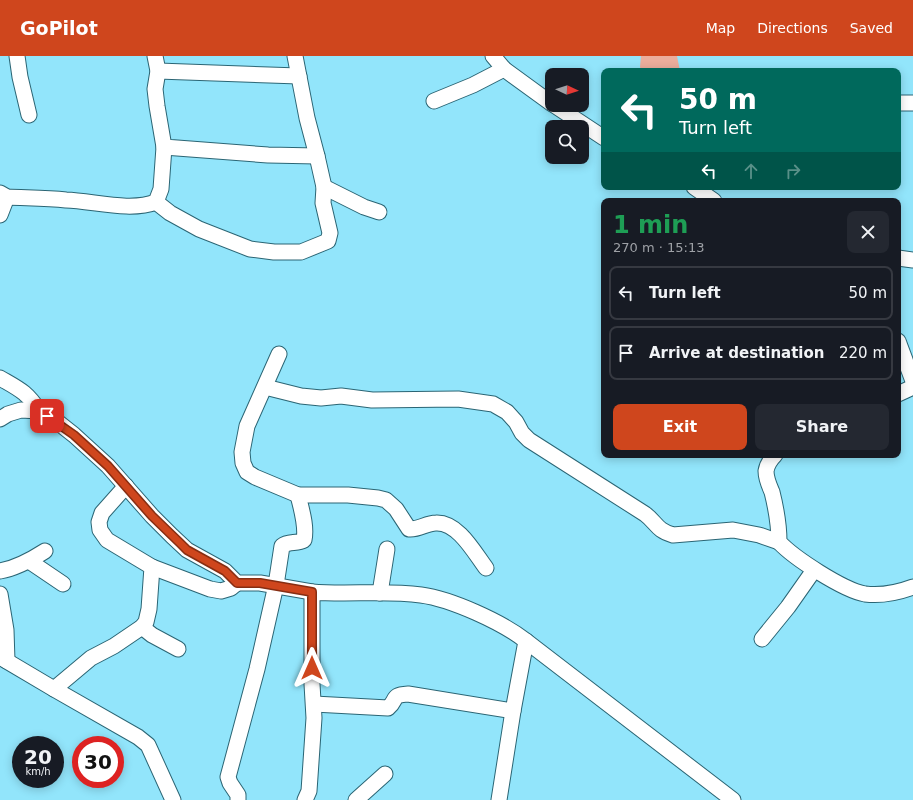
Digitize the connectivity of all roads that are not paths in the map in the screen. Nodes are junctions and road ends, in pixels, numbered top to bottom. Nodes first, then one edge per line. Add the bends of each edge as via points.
1 (17, 56) edge
2 (155, 56) edge
3 (295, 56) edge
4 (493, 56) edge
5 (504, 69) junction
6 (158, 71) junction
7 (299, 76) junction
8 (545, 98) edge
9 (434, 101) dead end
10 (901, 103) edge
11 (913, 103) edge
12 (565, 112) edge
13 (29, 115) dead end
14 (601, 136) edge
15 (164, 147) junction
16 (317, 156) junction
17 (324, 186) junction
18 (698, 190) edge
19 (4, 195) edge
20 (710, 198) edge
21 (156, 202) junction
22 (379, 212) dead end
23 (0, 215) edge
24 (901, 258) edge
25 (913, 260) edge
26 (901, 349) edge
27 (279, 354) dead end
28 (0, 378) edge
29 (913, 381) edge
30 (265, 387) junction
31 (913, 387) edge
32 (901, 393) edge
33 (39, 411) junction
34 (0, 419) edge
35 (773, 458) edge
36 (126, 486) junction
37 (298, 495) junction
38 (779, 542) junction
39 (387, 549) dead end
40 (45, 550) dead end
41 (29, 561) junction
42 (152, 567) junction
43 (486, 568) dead end
44 (814, 570) junction
45 (0, 571) edge
46 (237, 583) junction
47 (63, 584) dead end
48 (276, 585) junction
49 (913, 587) edge
50 (312, 592) junction
51 (380, 593) junction
52 (0, 594) edge
53 (2, 613) edge
54 (142, 627) junction
55 (762, 639) dead end
56 (526, 641) junction
57 (178, 649) dead end
58 (4, 659) edge
59 (54, 689) junction
60 (314, 704) junction
61 (513, 711) junction
62 (385, 774) dead end
63 (173, 800) edge
64 (238, 800) edge
65 (305, 800) edge
66 (356, 800) edge
67 (499, 800) edge
68 (734, 800) edge

1 - 13 street
2 - 6 street
3 - 7 street
4 - 5 street
5 - 8 street
5 - 9 street
6 - 7 street
6 - 15 street via 155,88
7 - 16 street
10 - 11 street
12 - 14 street
15 - 16 street
15 - 21 street via 161,189
16 - 17 street
17 - 21 street via 323,203 330,233 328,241 301,252 250,249 199,229
17 - 22 street
18 - 20 street
19 - 21 street via 139,206
19 - 23 street
24 - 25 street
26 - 29 street
27 - 30 street
28 - 33 street via 24,392
30 - 37 street via 247,426 242,452 243,463 247,472 255,477
30 - 38 street via 321,398 341,396 372,400 458,399 493,404 507,412 529,440 645,514 664,532 673,535 733,530
31 - 32 street
33 - 34 street via 21,410
33 - 36 street via 74,435
35 - 38 street via 766,470 766,480 772,492 779,527
36 - 42 street via 102,514 100,530 107,540
36 - 46 street via 187,550 225,571
37 - 43 street via 348,495 386,500 396,509 409,529 419,529 430,523 452,527
37 - 48 street via 302,509 304,540 282,546
38 - 44 street
39 - 51 street
40 - 41 street
41 - 45 street via 12,569
41 - 47 street
42 - 46 street via 210,589 221,591
42 - 54 street via 149,609
44 - 49 street via 864,594 884,595
44 - 55 street
46 - 48 street
48 - 50 street
48 - 64 street via 228,777
50 - 51 street
50 - 60 street
51 - 56 street via 420,594 440,598 476,613 516,633
52 - 53 street
53 - 58 street
54 - 57 street
54 - 59 street via 91,658
56 - 61 street
56 - 68 street
58 - 59 street
59 - 63 street via 148,744
60 - 61 street via 388,708 394,698 408,694
60 - 65 street via 310,785
61 - 67 street
62 - 66 street

